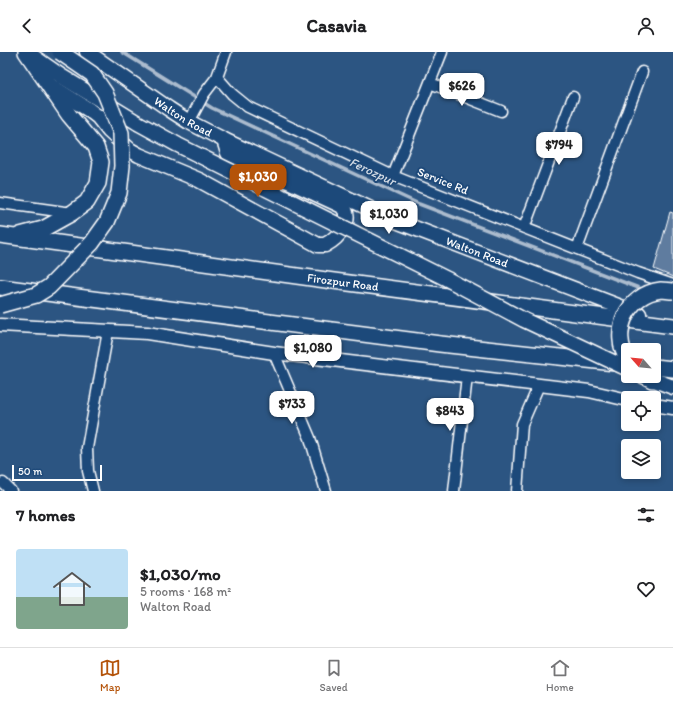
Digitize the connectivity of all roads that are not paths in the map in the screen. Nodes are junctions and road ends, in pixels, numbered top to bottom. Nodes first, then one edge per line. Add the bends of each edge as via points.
1 (26, 52) edge
2 (60, 52) edge
3 (87, 52) edge
4 (226, 52) edge
5 (442, 52) edge
6 (642, 72) dead end
7 (217, 77) junction
8 (430, 83) junction
9 (48, 84) junction
10 (573, 97) dead end
11 (501, 111) dead end
12 (189, 122) junction
13 (224, 140) junction
14 (393, 176) junction
15 (0, 204) edge
16 (72, 213) junction
17 (524, 228) junction
18 (7, 236) edge
19 (577, 249) junction
20 (673, 285) edge
21 (0, 287) edge
22 (673, 291) edge
23 (0, 305) edge
24 (0, 325) edge
25 (668, 325) edge
26 (108, 330) junction
27 (621, 344) edge
28 (274, 353) junction
29 (621, 363) edge
30 (621, 366) edge
31 (673, 369) edge
32 (661, 372) edge
33 (467, 376) junction
34 (661, 381) edge
35 (539, 385) junction
36 (673, 387) edge
37 (621, 398) edge
38 (661, 406) edge
39 (673, 408) edge
40 (3, 483) dead end
41 (11, 491) edge
42 (93, 491) edge
43 (326, 491) edge
44 (454, 491) edge
45 (517, 491) edge

1 - 9 main road
1 - 30 main road, bridge via 61,76 178,145 524,320
2 - 23 main road, bridge via 92,74 105,92 121,133 122,166 119,193 107,222 92,243 49,287 36,296
3 - 12 main road, Walton Road
4 - 7 street
5 - 8 street
6 - 19 street
7 - 12 street via 204,94
7 - 14 street, Service Rd via 248,107
8 - 11 street
8 - 14 street
9 - 13 main road via 98,117 109,131 138,155 199,180 318,245 325,245 340,234 348,218 348,213 342,206 228,153
9 - 16 main road via 69,115 96,147 101,162 98,183 87,202
10 - 17 street
12 - 13 main road, Walton Road
13 - 25 main road, Walton Road via 396,221
14 - 17 street, Service Rd
15 - 16 street
16 - 18 main road via 43,229
17 - 19 street, Service Rd
18 - 25 main road, Firozpur Road
19 - 20 street, Service Rd
21 - 29 main road via 440,344
22 - 27 main road, bridge via 660,290 642,297 630,308 622,324
24 - 26 street
26 - 28 street via 147,333
26 - 42 street via 87,448 88,471
28 - 33 street
28 - 43 street via 310,438
31 - 32 main road
33 - 35 street
33 - 44 street
34 - 36 main road
35 - 37 street via 589,391
35 - 45 street via 522,424
38 - 39 street
40 - 41 street

